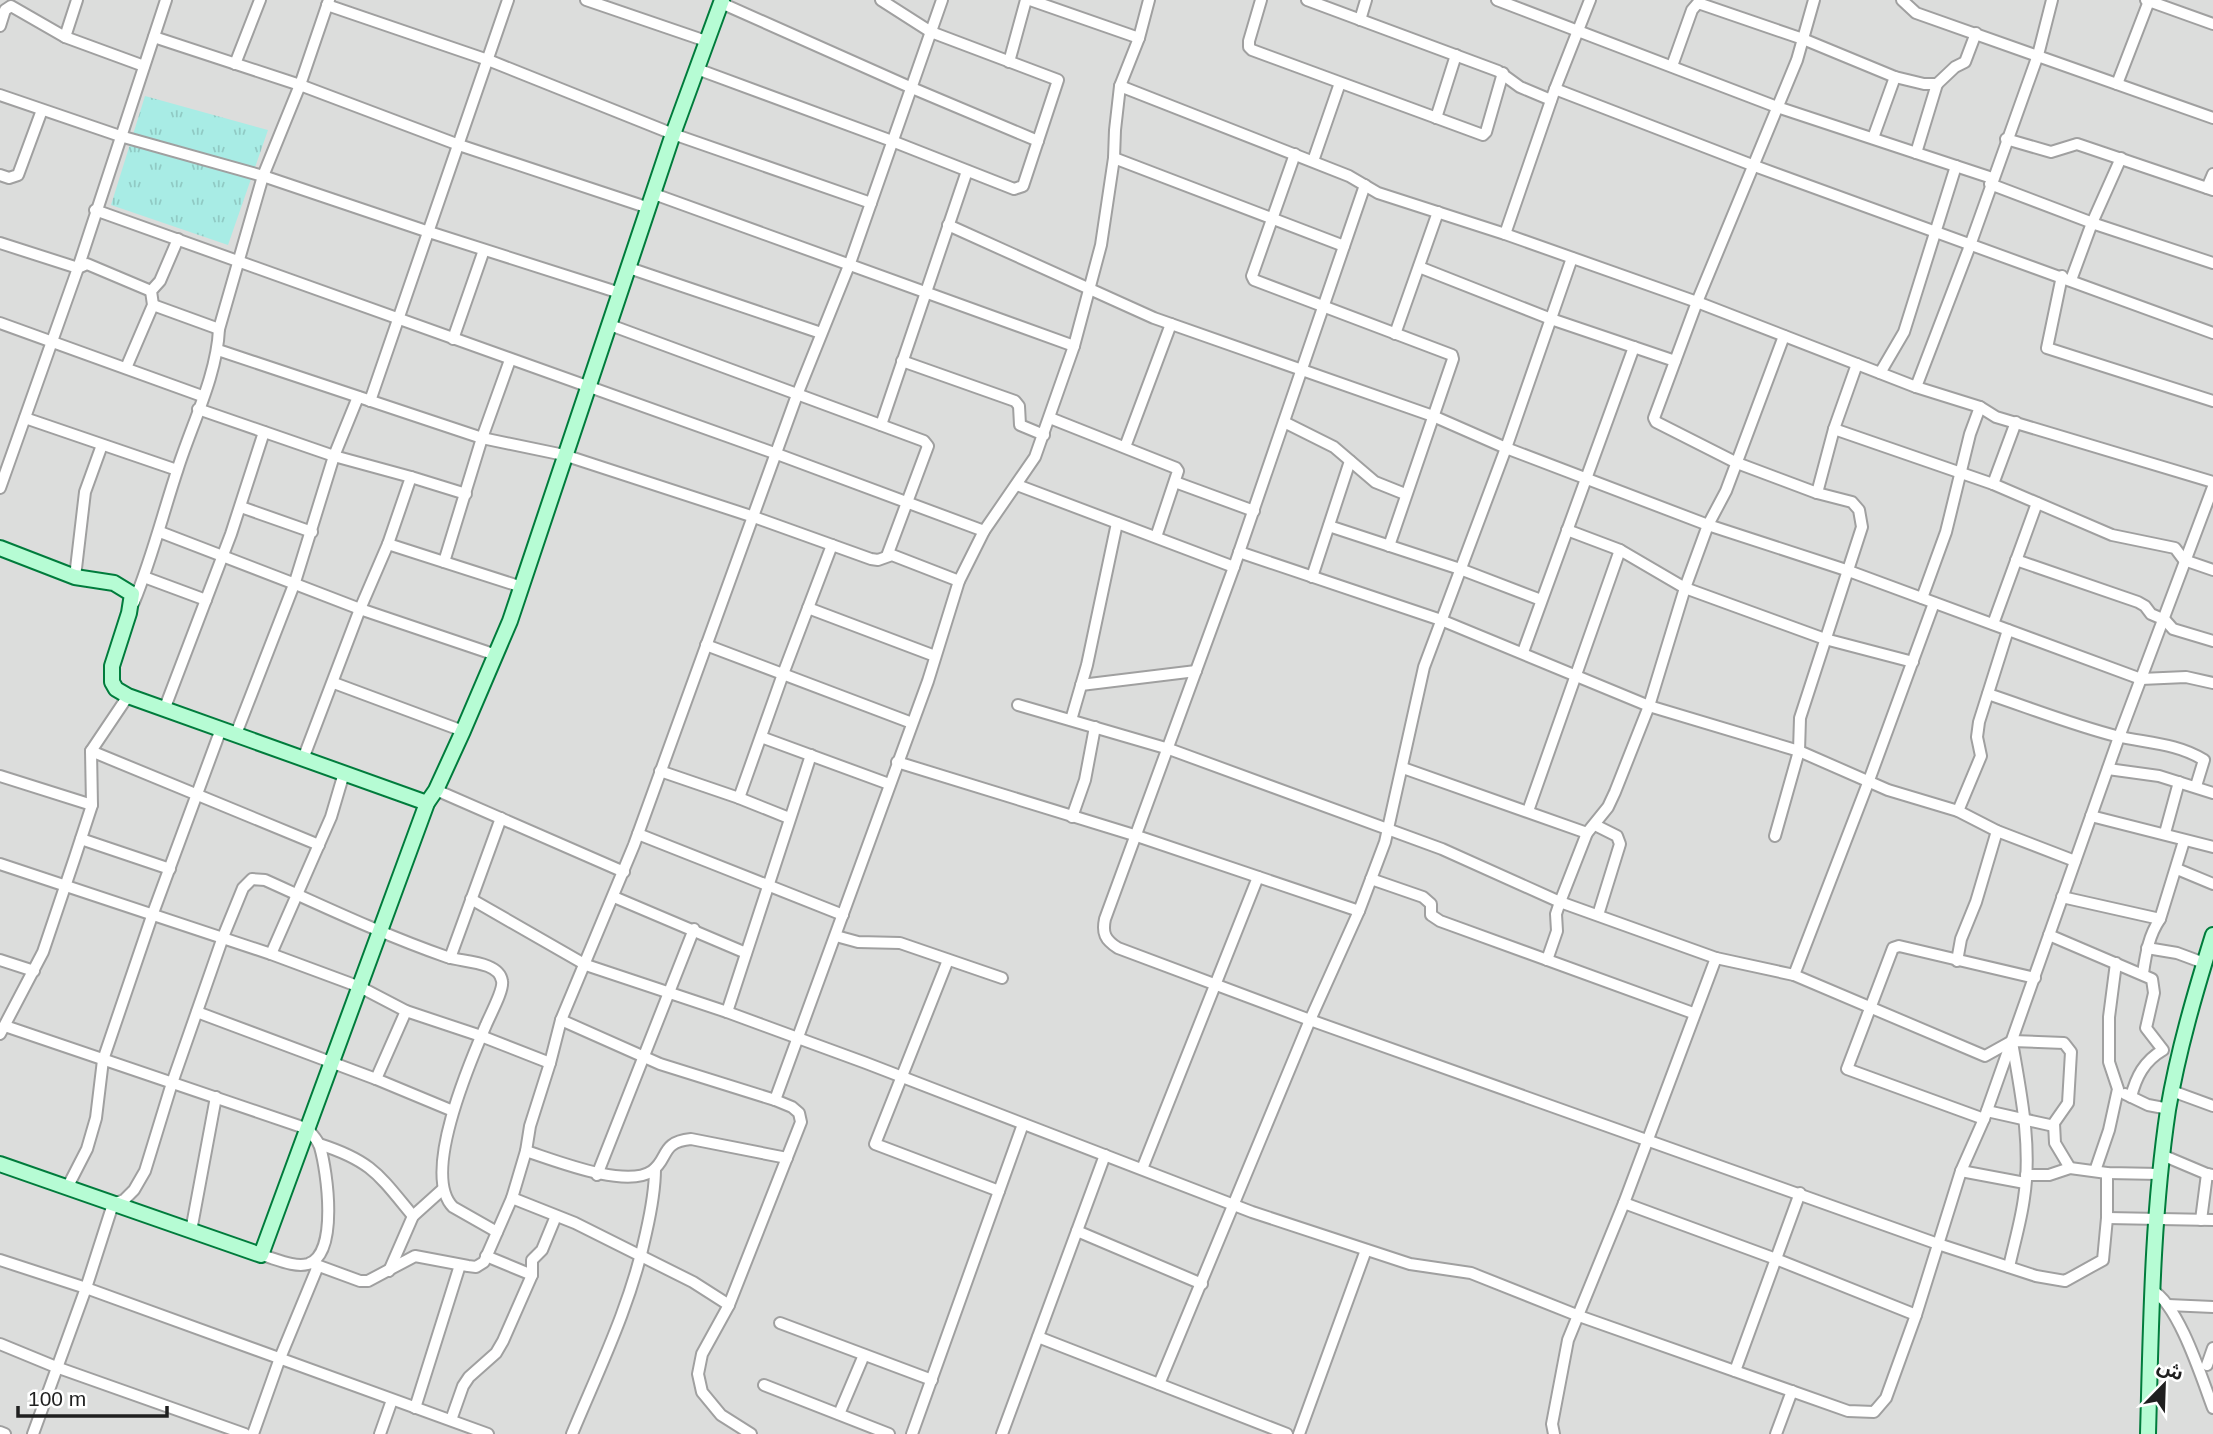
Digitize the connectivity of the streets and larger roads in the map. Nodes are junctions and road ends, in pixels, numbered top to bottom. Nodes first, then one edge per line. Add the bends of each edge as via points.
1 (77, 0) edge
2 (166, 0) edge
3 (260, 0) edge
4 (508, 0) edge
5 (586, 0) edge
6 (881, 0) edge
7 (942, 0) edge
8 (1028, 0) edge
9 (1149, 0) edge
10 (1261, 0) edge
11 (1307, 0) edge
12 (1366, 0) edge
13 (1497, 0) edge
14 (1590, 0) edge
15 (1814, 0) edge
16 (1902, 0) edge
17 (2052, 0) edge
18 (722, 1) edge
19 (2148, 1) edge
20 (328, 3) edge
21 (2173, 4) edge
22 (1360, 20) junction
23 (2213, 24) edge
24 (0, 26) edge
25 (1579, 30) junction
26 (931, 32) junction
27 (1976, 33) junction
28 (65, 37) junction
29 (153, 37) junction
30 (1139, 38) junction
31 (1803, 39) junction
32 (706, 41) junction
33 (1456, 55) junction
34 (2038, 55) junction
35 (488, 60) junction
36 (1009, 62) junction
37 (235, 64) junction
38 (144, 66) junction
39 (1672, 66) junction
40 (697, 69) junction
41 (1503, 73) junction
42 (1895, 77) junction
43 (1340, 83) junction
44 (2117, 83) junction
45 (1937, 84) junction
46 (300, 85) junction
47 (1120, 86) junction
48 (912, 88) junction
49 (1553, 94) junction
50 (0, 95) edge
51 (1777, 107) junction
52 (42, 110) junction
53 (1436, 118) junction
54 (2213, 118) edge
55 (673, 134) junction
56 (120, 136) junction
57 (1872, 138) junction
58 (2006, 139) junction
59 (892, 141) junction
60 (1038, 141) junction
61 (459, 145) junction
62 (1916, 153) junction
63 (1295, 154) junction
64 (1115, 158) junction
65 (2121, 158) junction
66 (1313, 161) junction
67 (1752, 165) junction
68 (1956, 166) junction
69 (967, 171) junction
70 (2213, 174) edge
71 (0, 175) edge
72 (263, 176) junction
73 (1991, 181) junction
74 (1365, 185) junction
75 (2210, 189) edge
76 (651, 201) junction
77 (871, 202) junction
78 (95, 210) junction
79 (1438, 212) junction
80 (1273, 218) junction
81 (2092, 223) junction
82 (948, 226) junction
83 (1937, 231) junction
84 (429, 232) junction
85 (1505, 234) junction
86 (178, 239) junction
87 (0, 243) edge
88 (1970, 243) junction
89 (1344, 246) junction
90 (484, 250) junction
91 (1572, 258) junction
92 (238, 260) junction
93 (850, 263) junction
94 (2213, 263) edge
95 (1419, 267) junction
96 (78, 268) junction
97 (629, 268) junction
98 (2067, 278) junction
99 (1091, 288) junction
100 (150, 291) junction
101 (926, 291) junction
102 (621, 293) junction
103 (1697, 302) junction
104 (153, 305) junction
105 (1322, 307) junction
106 (1551, 319) junction
107 (399, 320) junction
108 (0, 323) edge
109 (1171, 324) junction
110 (610, 325) junction
111 (219, 329) junction
112 (2213, 333) edge
113 (821, 334) junction
114 (1395, 334) junction
115 (1784, 336) junction
116 (453, 339) junction
117 (52, 343) junction
118 (1074, 346) junction
119 (1634, 347) junction
120 (218, 351) junction
121 (510, 360) junction
122 (902, 361) junction
123 (1675, 361) junction
124 (1857, 364) junction
125 (126, 368) junction
126 (1302, 369) junction
127 (1880, 373) junction
128 (588, 386) junction
129 (1916, 387) junction
130 (797, 395) junction
131 (202, 396) junction
132 (358, 397) junction
133 (370, 401) junction
134 (2213, 401) edge
135 (1980, 407) junction
136 (198, 410) junction
137 (1433, 416) junction
138 (25, 418) junction
139 (1050, 418) junction
140 (1284, 422) junction
141 (2016, 422) junction
142 (881, 425) junction
143 (1834, 429) junction
144 (264, 432) junction
145 (1044, 435) junction
146 (482, 438) junction
147 (102, 444) junction
148 (1125, 447) junction
149 (1506, 448) junction
150 (777, 454) junction
151 (564, 455) junction
152 (334, 456) junction
153 (1350, 461) junction
154 (1737, 463) junction
155 (3, 468) edge
156 (177, 470) junction
157 (1960, 474) junction
158 (411, 477) junction
159 (1585, 478) junction
160 (1175, 481) junction
161 (2213, 482) edge
162 (1993, 484) junction
163 (1017, 485) junction
164 (0, 488) edge
165 (2213, 488) edge
166 (1817, 493) junction
167 (466, 494) junction
168 (1405, 494) junction
169 (907, 503) junction
170 (2037, 503) junction
171 (241, 507) junction
172 (1254, 511) junction
173 (754, 517) junction
174 (1117, 523) junction
175 (1708, 525) junction
176 (1329, 526) junction
177 (1567, 530) junction
178 (985, 531) junction
179 (160, 532) junction
180 (312, 532) junction
181 (1156, 537) junction
182 (388, 544) junction
183 (832, 545) junction
184 (1389, 546) junction
185 (0, 548) edge
186 (1620, 550) junction
187 (1239, 552) junction
188 (223, 556) junction
189 (887, 556) junction
190 (2016, 560) junction
191 (2184, 560) junction
192 (444, 562) junction
193 (1234, 567) junction
194 (1460, 569) junction
195 (1846, 570) junction
196 (2213, 570) edge
197 (75, 577) junction
198 (144, 577) junction
199 (1312, 577) junction
200 (959, 581) junction
201 (295, 582) junction
202 (522, 587) junction
203 (1685, 588) junction
204 (1922, 598) junction
205 (206, 600) junction
206 (1541, 600) junction
207 (1934, 603) junction
208 (808, 608) junction
209 (360, 609) junction
210 (129, 613) junction
211 (1441, 620) junction
212 (2163, 620) junction
213 (1993, 624) junction
214 (2008, 630) junction
215 (1825, 639) junction
216 (2213, 641) edge
217 (706, 645) junction
218 (1523, 652) junction
219 (496, 655) junction
220 (935, 656) junction
221 (1913, 662) junction
222 (1196, 671) junction
223 (783, 674) junction
224 (1577, 677) junction
225 (2141, 679) junction
226 (334, 683) junction
227 (2213, 683) edge
228 (1081, 685) junction
229 (1988, 694) junction
230 (128, 696) junction
231 (1018, 705) dead end
232 (1649, 706) junction
233 (164, 710) junction
234 (1071, 720) junction
235 (912, 723) junction
236 (1095, 727) junction
237 (221, 729) junction
238 (463, 731) junction
239 (236, 734) junction
240 (761, 737) junction
241 (2119, 737) junction
242 (1169, 749) junction
243 (91, 751) junction
244 (1799, 751) junction
245 (811, 755) junction
246 (303, 759) junction
247 (897, 762) junction
248 (1403, 768) junction
249 (2108, 769) junction
250 (660, 771) junction
251 (344, 774) junction
252 (0, 776) edge
253 (2179, 782) junction
254 (1868, 783) junction
255 (889, 784) junction
256 (2196, 786) junction
257 (436, 790) junction
258 (2213, 793) edge
259 (198, 794) junction
260 (739, 798) junction
261 (427, 803) junction
262 (92, 805) junction
263 (1528, 811) junction
264 (1958, 811) junction
265 (2091, 816) junction
266 (1072, 817) junction
267 (501, 818) junction
268 (789, 818) junction
269 (1591, 829) junction
270 (1389, 830) junction
271 (1997, 831) junction
272 (2165, 833) junction
273 (638, 834) junction
274 (1134, 835) junction
275 (1775, 836) dead end
276 (80, 839) junction
277 (2184, 841) junction
278 (319, 845) junction
279 (2213, 847) edge
280 (2075, 860) junction
281 (0, 864) edge
282 (2177, 869) junction
283 (170, 870) junction
284 (624, 872) junction
285 (1258, 877) junction
286 (1371, 879) junction
287 (2213, 884) edge
288 (768, 885) junction
289 (65, 886) junction
290 (296, 894) junction
291 (614, 897) junction
292 (2062, 897) junction
293 (471, 900) junction
294 (1560, 902) junction
295 (1359, 911) junction
296 (153, 913) junction
297 (843, 915) junction
298 (1598, 915) junction
299 (2160, 919) junction
300 (694, 929) junction
301 (380, 932) junction
302 (2049, 934) junction
303 (2213, 935) edge
304 (835, 936) junction
305 (223, 937) junction
306 (2147, 948) junction
307 (746, 953) junction
308 (271, 954) junction
309 (450, 958) junction
310 (1716, 958) junction
311 (0, 960) edge
312 (948, 960) junction
313 (1547, 960) junction
314 (1957, 961) junction
315 (2116, 963) junction
316 (586, 965) junction
317 (2206, 970) edge
318 (34, 971) junction
319 (2143, 973) junction
320 (1794, 975) junction
321 (1002, 978) dead end
322 (2035, 978) junction
323 (1215, 984) junction
324 (360, 987) junction
325 (668, 994) junction
326 (1870, 1005) junction
327 (406, 1011) junction
328 (197, 1012) junction
329 (727, 1012) junction
330 (1693, 1013) junction
331 (561, 1020) junction
332 (1310, 1020) junction
333 (2, 1030) edge
334 (481, 1036) junction
335 (798, 1038) junction
336 (2012, 1041) junction
337 (2163, 1050) junction
338 (2179, 1054) junction
339 (644, 1055) junction
340 (103, 1060) junction
341 (551, 1063) junction
342 (332, 1064) junction
343 (903, 1077) junction
344 (376, 1079) junction
345 (172, 1083) junction
346 (2118, 1089) junction
347 (2172, 1091) junction
348 (216, 1097) junction
349 (2131, 1097) junction
350 (775, 1100) junction
351 (2213, 1106) edge
352 (2169, 1109) junction
353 (453, 1111) junction
354 (1986, 1115) junction
355 (2025, 1119) junction
356 (1023, 1124) junction
357 (2054, 1126) junction
358 (308, 1129) junction
359 (1647, 1139) junction
360 (319, 1144) junction
361 (526, 1151) junction
362 (1105, 1155) junction
363 (2162, 1155) junction
364 (787, 1158) junction
365 (0, 1164) edge
366 (2070, 1168) junction
367 (655, 1169) junction
368 (1142, 1169) junction
369 (1961, 1171) junction
370 (2095, 1171) junction
371 (2107, 1173) junction
372 (2160, 1174) junction
373 (597, 1175) junction
374 (2210, 1175) edge
375 (2026, 1179) junction
376 (67, 1188) junction
377 (443, 1188) junction
378 (999, 1191) junction
379 (1800, 1193) junction
380 (512, 1198) junction
381 (1624, 1203) junction
382 (113, 1204) junction
383 (1234, 1205) junction
384 (413, 1216) junction
385 (556, 1216) junction
386 (2107, 1218) junction
387 (2157, 1220) junction
388 (2201, 1220) junction
389 (2213, 1220) edge
390 (191, 1231) junction
391 (1077, 1231) junction
392 (497, 1232) junction
393 (1938, 1244) junction
394 (1366, 1250) junction
395 (261, 1255) junction
396 (486, 1256) junction
397 (641, 1256) junction
398 (1776, 1259) junction
399 (0, 1260) edge
400 (314, 1265) junction
401 (460, 1265) junction
402 (2009, 1267) junction
403 (390, 1271) junction
404 (532, 1275) junction
405 (1202, 1284) junction
406 (86, 1288) junction
407 (2152, 1290) junction
408 (729, 1305) junction
409 (2168, 1305) junction
410 (2213, 1307) edge
411 (1916, 1315) junction
412 (1579, 1316) junction
413 (780, 1323) dead end
414 (1038, 1337) junction
415 (0, 1344) edge
416 (2213, 1348) edge
417 (864, 1355) junction
418 (280, 1358) junction
419 (2205, 1364) edge
420 (56, 1367) junction
421 (1734, 1371) junction
422 (932, 1380) junction
423 (1159, 1384) junction
424 (764, 1385) dead end
425 (1792, 1391) junction
426 (392, 1400) junction
427 (415, 1408) junction
428 (2213, 1408) edge
429 (839, 1414) junction
430 (451, 1420) junction
431 (33, 1434) edge
432 (244, 1434) edge
433 (253, 1434) edge
434 (380, 1434) edge
435 (488, 1434) edge
436 (572, 1434) edge
437 (751, 1434) edge
438 (889, 1434) edge
439 (912, 1434) edge
440 (1002, 1434) edge
441 (1287, 1434) edge
442 (1299, 1434) edge
443 (1554, 1434) edge
444 (1776, 1434) edge
445 (2148, 1434) edge

1 - 28 street
2 - 29 street
3 - 37 street
4 - 35 street
5 - 32 street
6 - 26 street
7 - 26 street
8 - 30 street
8 - 36 street
9 - 30 street
10 - 43 street via 1249,47
11 - 22 street
12 - 22 street
13 - 25 street
14 - 25 street
15 - 31 street
16 - 27 street via 1913,11
17 - 34 street
18 - 32 street
18 - 48 street
19 - 21 street
19 - 44 street
20 - 35 street
20 - 46 street
21 - 23 street
22 - 33 street
24 - 28 street via 11,6
25 - 39 street
25 - 49 street
26 - 36 street
26 - 48 street
27 - 34 street
27 - 45 street via 1965,62
28 - 38 street
29 - 37 street
29 - 38 street
30 - 47 street
31 - 39 street via 1698,3
31 - 42 street
31 - 51 street
32 - 40 street
33 - 41 street
33 - 53 street
34 - 44 street
34 - 58 street
35 - 55 street
35 - 61 street
36 - 60 street via 1058,80
37 - 46 street
38 - 56 street
39 - 51 street
40 - 55 street
40 - 59 street
41 - 49 street via 1520,87
41 - 53 street via 1484,135
42 - 45 street
42 - 57 street
43 - 53 street
43 - 66 street
44 - 54 street
45 - 62 street
46 - 61 street
46 - 72 street
47 - 63 street
47 - 64 street
48 - 59 street
48 - 60 street
49 - 67 street
49 - 85 street
50 - 52 street
51 - 57 street
51 - 67 street
52 - 56 street
52 - 71 street via 18,175
55 - 76 street
55 - 77 street
56 - 72 street
56 - 78 street
57 - 62 street
58 - 65 street via 2051,152 2077,144
58 - 73 street
59 - 69 street
59 - 77 street
60 - 69 street via 1018,189
61 - 76 street
61 - 84 street
62 - 68 street
63 - 66 street
63 - 80 street
64 - 80 street
64 - 99 street
65 - 75 street
65 - 81 street
66 - 74 street
67 - 83 street
67 - 103 street
68 - 73 street
68 - 83 street
69 - 82 street
70 - 75 street
72 - 84 street
72 - 92 street
73 - 81 street
73 - 88 street
74 - 79 street
74 - 89 street
76 - 93 street
76 - 97 street
77 - 93 street
78 - 86 street
78 - 96 street
79 - 85 street
79 - 95 street
80 - 89 street
80 - 105 street via 1254,280
81 - 94 street
81 - 98 street
82 - 99 street
82 - 101 street
83 - 88 street
83 - 127 street via 1902,337
84 - 90 street
84 - 107 street
85 - 91 street
86 - 92 street
86 - 100 street via 160,281
87 - 96 street
88 - 98 street
88 - 129 street
89 - 105 street
90 - 102 street
90 - 116 street
91 - 103 street
91 - 106 street
92 - 107 street
92 - 111 street
93 - 101 street
93 - 113 street
95 - 106 street
95 - 114 street
96 - 100 street via 87,264
96 - 117 street
97 - 102 street
97 - 113 street
98 - 112 street
98 - 134 street via 2047,348
99 - 109 street
99 - 118 street
100 - 104 street
101 - 118 street
101 - 122 street
102 - 110 street
103 - 115 street
103 - 123 street
104 - 111 street
104 - 125 street
105 - 114 street
105 - 126 street
106 - 119 street
106 - 149 street
107 - 116 street
107 - 133 street
108 - 117 street
109 - 126 street
109 - 148 street
110 - 128 street
110 - 130 street
111 - 120 street
113 - 130 street
114 - 137 street via 1452,355
115 - 124 street
115 - 154 street
116 - 121 street
117 - 125 street
117 - 138 street
118 - 139 street
119 - 123 street
119 - 159 street
120 - 131 street
120 - 132 street
121 - 128 street
121 - 146 street
122 - 142 street
122 - 145 street via 1015,401 1020,425
123 - 154 street via 1654,421
124 - 127 street
124 - 143 street
125 - 131 street
126 - 137 street
126 - 140 street
127 - 129 street
128 - 150 street
128 - 151 street
129 - 135 street
130 - 142 street
130 - 150 street
131 - 136 street
132 - 133 street
132 - 152 street
133 - 146 street
135 - 141 street
135 - 157 street
136 - 144 street
136 - 156 street
137 - 149 street
137 - 168 street
138 - 147 street
138 - 155 street
139 - 145 street
139 - 148 street
140 - 153 street via 1326,442
140 - 172 street
141 - 161 street
141 - 162 street
142 - 169 street via 928,446
143 - 157 street
143 - 166 street
144 - 152 street
144 - 171 street
145 - 163 street
146 - 151 street
146 - 167 street
147 - 156 street
147 - 197 street via 86,492
148 - 160 street via 1176,468
149 - 159 street
149 - 194 street
150 - 169 street
150 - 173 street
151 - 173 street
151 - 202 street
152 - 158 street
152 - 180 street
153 - 168 street via 1375,482
153 - 176 street
154 - 166 street
154 - 175 street
155 - 164 street
156 - 179 street
157 - 162 street
157 - 204 street via 1947,532
158 - 167 street
158 - 182 street
159 - 175 street
159 - 177 street
160 - 172 street
160 - 181 street
162 - 170 street
163 - 174 street
163 - 178 street
165 - 191 street
166 - 195 street via 1852,502 1862,516
167 - 192 street
168 - 184 street
169 - 178 street
169 - 189 street
170 - 190 street
170 - 191 street via 2112,535 2175,548
171 - 180 street
171 - 188 street
172 - 187 street
173 - 183 street
173 - 217 street
174 - 181 street
174 - 228 street
175 - 195 street
175 - 203 street
176 - 184 street
176 - 199 street
177 - 186 street
177 - 206 street
178 - 200 street
179 - 188 street
179 - 198 street
180 - 201 street
181 - 193 street
182 - 192 street
182 - 209 street
183 - 189 street via 876,560
183 - 208 street
184 - 194 street
185 - 197 street
186 - 203 street
186 - 224 street
187 - 193 street
187 - 199 street
188 - 201 street
188 - 205 street
189 - 200 street
190 - 212 street via 2138,602
190 - 213 street
191 - 196 street
191 - 212 street
192 - 202 street
193 - 222 street
194 - 206 street
194 - 211 street
195 - 204 street
195 - 215 street
197 - 210 street via 114,583 127,590 132,594
198 - 205 street
198 - 210 street
199 - 211 street
200 - 220 street
201 - 209 street
201 - 239 street
202 - 219 street
203 - 215 street
203 - 232 street
204 - 207 street
205 - 233 street
206 - 218 street
207 - 213 street
207 - 221 street
208 - 220 street
208 - 223 street
209 - 219 street
209 - 226 street
210 - 230 street via 111,673 116,689
211 - 218 street
211 - 248 street via 1418,685
212 - 216 street via 2173,629
212 - 225 street
213 - 214 street
214 - 225 street
214 - 229 street
215 - 221 street
215 - 244 street via 1800,718
217 - 223 street
217 - 250 street
218 - 224 street
219 - 238 street
220 - 235 street
221 - 254 street
222 - 228 street
222 - 242 street
223 - 235 street
223 - 240 street
224 - 232 street
224 - 263 street
225 - 227 street via 2186,677
225 - 241 street
226 - 238 street
226 - 246 street
228 - 234 street
229 - 241 street
229 - 264 street via 1977,732 1982,755
230 - 233 street
230 - 243 street
231 - 234 street
232 - 244 street
232 - 269 street via 1612,799
233 - 237 street
234 - 236 street
235 - 247 street
236 - 242 street
236 - 266 street
237 - 239 street
237 - 259 street
238 - 257 street
239 - 246 street
240 - 245 street
240 - 260 street
241 - 249 street
241 - 256 street via 2164,744 2204,760
242 - 270 street
242 - 274 street
243 - 259 street
243 - 262 street
244 - 254 street
244 - 275 street
245 - 255 street
245 - 268 street
246 - 251 street
247 - 255 street
247 - 266 street
248 - 263 street
248 - 270 street
249 - 253 street
249 - 265 street
250 - 260 street
250 - 273 street
251 - 261 street
251 - 278 street
252 - 262 street
253 - 256 street
253 - 272 street
254 - 264 street
254 - 320 street
255 - 297 street
256 - 258 street
257 - 261 street
257 - 267 street
259 - 278 street
259 - 283 street
260 - 268 street
261 - 301 street
262 - 276 street
263 - 269 street
264 - 271 street
265 - 272 street
265 - 280 street
266 - 274 street
267 - 284 street
267 - 293 street
268 - 288 street
269 - 294 street
269 - 298 street via 1617,836 1620,844
270 - 286 street
270 - 294 street
271 - 280 street
271 - 314 street
272 - 277 street
273 - 284 street
273 - 288 street
274 - 285 street
274 - 323 street via 1103,932 1118,948
276 - 283 street
276 - 289 street
277 - 279 street
277 - 282 street
278 - 290 street
280 - 292 street
281 - 289 street
282 - 287 street
282 - 299 street
283 - 296 street
284 - 291 street
285 - 295 street
285 - 323 street
286 - 295 street
286 - 313 street via 1423,897 1431,904 1434,918
288 - 297 street
288 - 307 street
289 - 296 street
289 - 318 street
290 - 301 street
290 - 305 street via 253,879
290 - 308 street
291 - 300 street
291 - 316 street
292 - 299 street
292 - 302 street
293 - 309 street
293 - 316 street
294 - 298 street
294 - 313 street via 1557,932
295 - 332 street
296 - 305 street
296 - 340 street
297 - 304 street
298 - 310 street
299 - 306 street
300 - 307 street
300 - 325 street
301 - 309 street
301 - 324 street
302 - 315 street
302 - 322 street
303 - 317 street
304 - 312 street via 858,942 892,942
304 - 335 street
305 - 308 street
305 - 328 street
306 - 317 street via 2177,953
306 - 319 street
307 - 329 street
308 - 324 street
309 - 334 street via 494,968 501,974 503,984
310 - 320 street
310 - 330 street
311 - 318 street
312 - 321 street
312 - 343 street
313 - 330 street
314 - 322 street
314 - 326 street via 1892,948
315 - 319 street
315 - 346 street via 2109,1062
316 - 325 street
316 - 331 street
317 - 338 street
318 - 333 street
319 - 337 street via 2154,983 2146,1028
320 - 326 street
322 - 336 street
323 - 332 street
323 - 368 street
324 - 327 street
324 - 342 street
325 - 329 street
325 - 339 street
326 - 336 street via 1985,1056
326 - 354 street via 1847,1069
327 - 334 street
327 - 344 street
328 - 342 street
328 - 345 street
329 - 335 street
330 - 359 street
331 - 339 street
331 - 341 street
332 - 359 street
332 - 383 street
333 - 340 street
334 - 341 street
334 - 353 street
335 - 343 street
335 - 350 street
336 - 354 street
336 - 355 street
336 - 357 street via 2064,1043 2070,1048 2068,1103
337 - 338 street
337 - 349 street via 2137,1075
338 - 347 street
339 - 350 street
339 - 373 street
340 - 345 street
340 - 376 street via 93,1130
341 - 361 street
342 - 344 street
342 - 358 street
343 - 356 street
343 - 378 street via 874,1144
344 - 353 street
345 - 348 street
345 - 382 street via 141,1181 124,1200
346 - 349 street
346 - 370 street
347 - 351 street
347 - 352 street
348 - 358 street
348 - 390 street
349 - 352 street
350 - 364 street via 792,1107 801,1122
352 - 363 street
353 - 377 street via 442,1153
354 - 355 street
354 - 369 street
355 - 357 street
355 - 375 street
356 - 362 street
356 - 378 street
357 - 366 street via 2055,1143
358 - 360 street
358 - 395 street
359 - 379 street
359 - 381 street
360 - 384 street via 369,1166
360 - 400 street via 328,1222
361 - 373 street
361 - 380 street
362 - 368 street
362 - 391 street
363 - 372 street
363 - 374 street
364 - 367 street via 677,1140
364 - 408 street
365 - 376 street
366 - 370 street
366 - 375 street
367 - 373 street via 639,1175
367 - 397 street
368 - 383 street
369 - 375 street
369 - 393 street
370 - 371 street
371 - 372 street
371 - 386 street
372 - 387 street
374 - 388 street
375 - 402 street
376 - 382 street
377 - 384 street
377 - 392 street via 453,1207
378 - 422 street
379 - 393 street
379 - 398 street
380 - 385 street
380 - 392 street
381 - 398 street
381 - 412 street
382 - 390 street
382 - 406 street
383 - 394 street
383 - 405 street
384 - 403 street
385 - 397 street
385 - 404 street via 542,1250 532,1260
386 - 387 street
386 - 402 street via 2103,1260 2065,1281
387 - 388 street
387 - 407 street
388 - 389 street
390 - 395 street
391 - 405 street
391 - 414 street
392 - 396 street
393 - 402 street
393 - 411 street
394 - 412 street via 1410,1264 1471,1273
394 - 442 street
395 - 400 street
396 - 401 street via 476,1267
396 - 404 street
397 - 408 street
397 - 436 street via 610,1349
398 - 411 street
398 - 421 street
399 - 406 street
400 - 403 street via 360,1281
400 - 418 street
401 - 403 street via 415,1256
401 - 427 street
404 - 430 street via 503,1341 463,1386
405 - 423 street
406 - 418 street
406 - 420 street
407 - 409 street
407 - 445 street
408 - 437 street via 702,1354 698,1374 702,1392 721,1415
409 - 410 street
409 - 419 street
411 - 425 street via 1886,1398 1874,1412 1848,1411
412 - 421 street
412 - 443 street via 1568,1340
413 - 417 street
414 - 423 street
414 - 440 street
415 - 420 street
416 - 419 street
417 - 422 street
417 - 429 street
418 - 426 street
418 - 433 street
419 - 428 street
420 - 431 street
420 - 432 street
421 - 425 street
422 - 439 street
423 - 441 street
424 - 429 street
425 - 444 street
426 - 427 street
426 - 434 street
427 - 430 street
429 - 438 street
430 - 435 street

